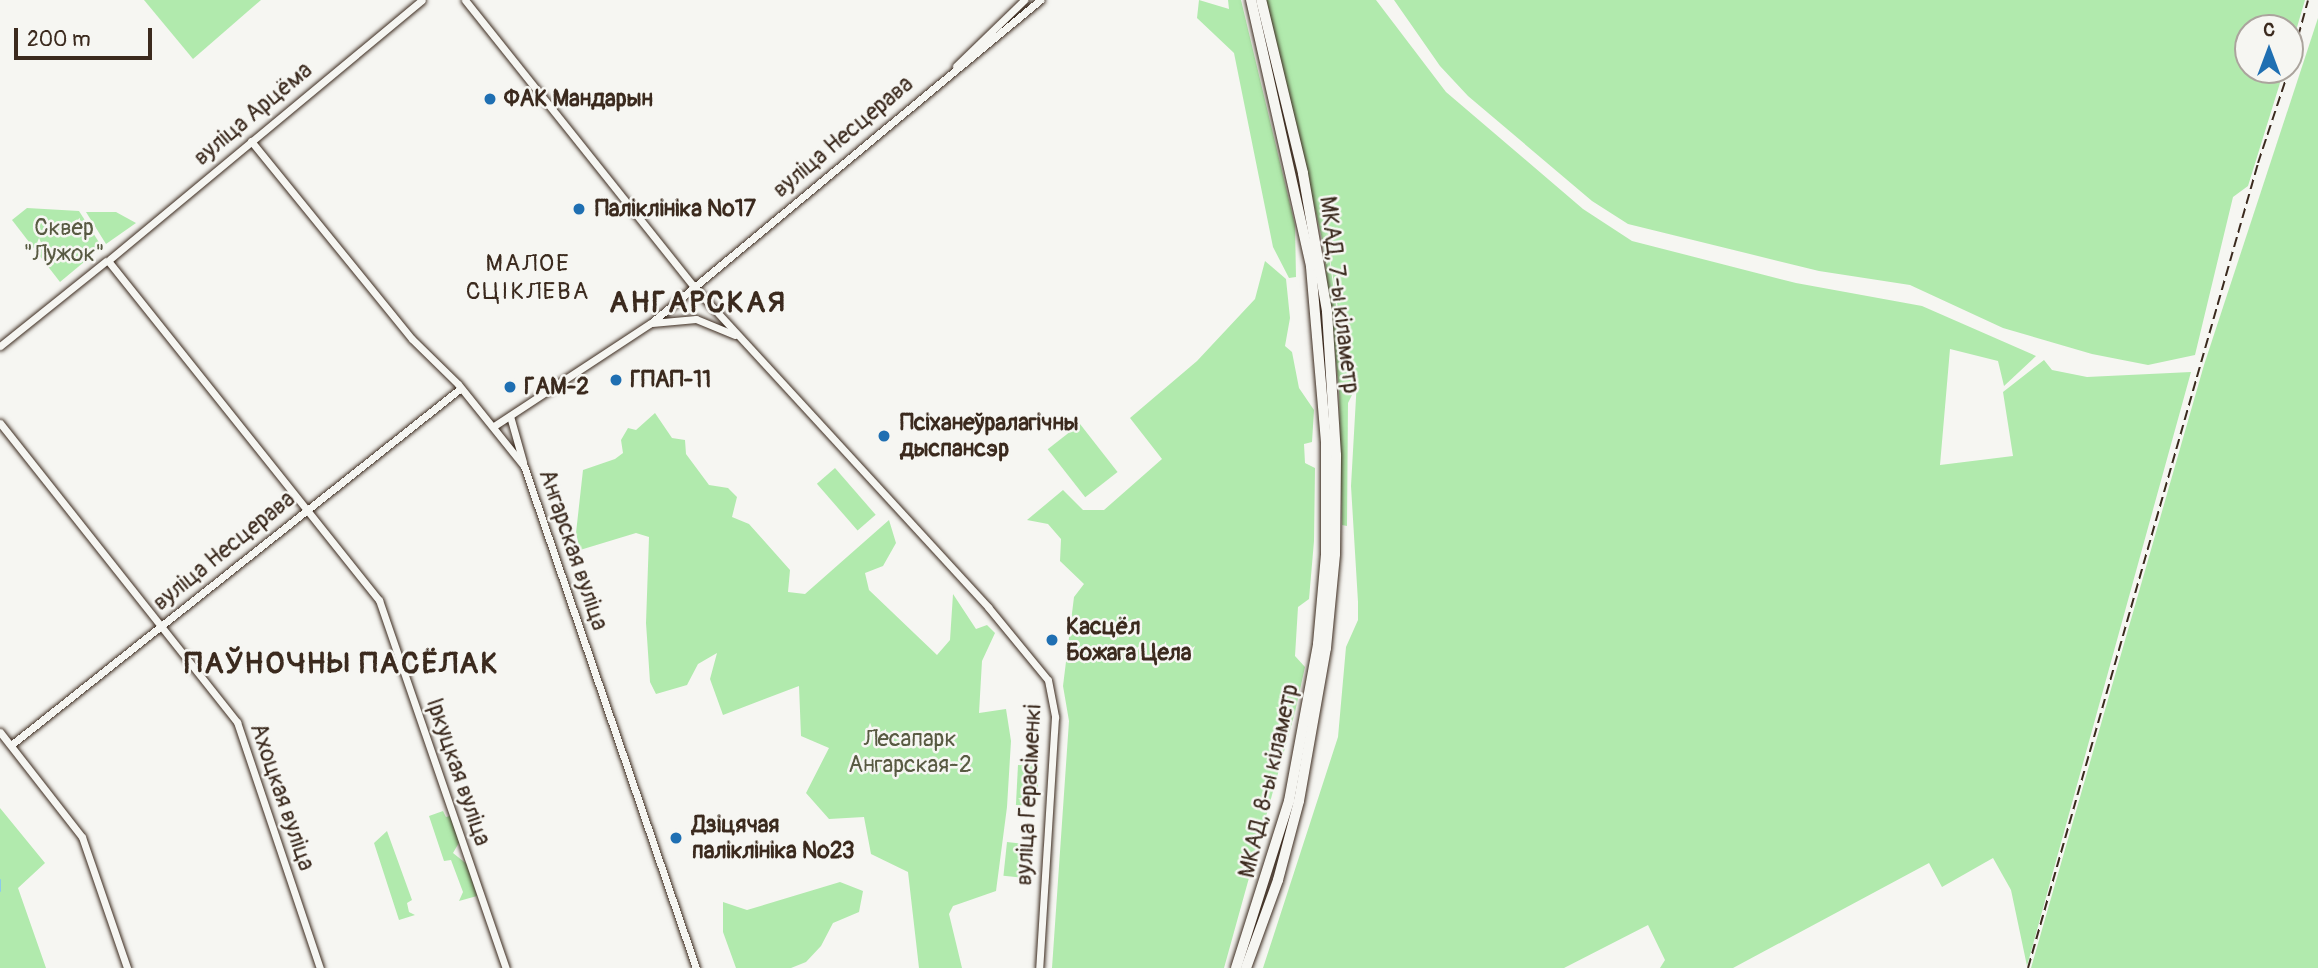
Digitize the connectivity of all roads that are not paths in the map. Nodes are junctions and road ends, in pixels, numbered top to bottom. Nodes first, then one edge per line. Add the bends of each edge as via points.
1 (422, 0) edge
2 (465, 0) edge
3 (1040, 0) edge
4 (1251, 0) edge
5 (1261, 0) edge
6 (1024, 1) edge
7 (1029, 10) junction
8 (987, 34) junction
9 (992, 43) junction
10 (946, 76) junction
11 (251, 141) junction
12 (108, 261) junction
13 (694, 286) junction
14 (651, 323) junction
15 (741, 338) junction
16 (0, 346) edge
17 (461, 388) junction
18 (510, 416) junction
19 (0, 423) edge
20 (494, 426) junction
21 (524, 466) junction
22 (308, 509) junction
23 (1328, 599) junction
24 (161, 625) junction
25 (0, 732) edge
26 (11, 745) junction
27 (127, 968) edge
28 (320, 968) edge
29 (506, 968) edge
30 (696, 968) edge
31 (1039, 968) edge
32 (1236, 968) edge
33 (1246, 968) edge

1 - 11 street, вуліца Арцёма
2 - 13 street, вуліца Герасіменкі
3 - 7 street
4 - 23 highway, МКАД, 7-ы кіламетр via 1304,225 1317,316 1326,442
5 - 23 highway, МКАД, 7-ы кіламетр via 1303,173 1326,312 1336,455
6 - 7 street via 1030,4
6 - 8 street
7 - 9 street
8 - 9 street via 986,40
8 - 10 street
9 - 10 street
10 - 13 street, вуліца Несцерава
11 - 12 street, вуліца Арцёма
11 - 17 street, Ангарская вуліца via 412,339
12 - 16 street, вуліца Арцёма
12 - 22 street, Іркуцкая вуліца
13 - 14 street, вуліца Несцерава
13 - 15 street, вуліца Герасіменкі
14 - 15 street via 696,320
14 - 18 street, вуліца Несцерава
15 - 31 street, вуліца Герасіменкі via 988,607 1048,680 1055,717
17 - 20 street, Ангарская вуліца
17 - 22 street, вуліца Несцерава
18 - 20 street, вуліца Несцерава
18 - 21 street
19 - 24 street, Ахоцкая вуліца
20 - 21 street, Ангарская вуліца
21 - 30 street, Ангарская вуліца
22 - 24 street, вуліца Несцерава
22 - 29 street, Іркуцкая вуліца via 379,600
23 - 32 highway, МКАД, 8-ы кіламетр via 1289,801
23 - 33 highway, МКАД, 8-ы кіламетр via 1299,801 1278,880
24 - 26 street, вуліца Несцерава
24 - 28 street, Ахоцкая вуліца via 237,722
25 - 26 street
26 - 27 street via 82,837

